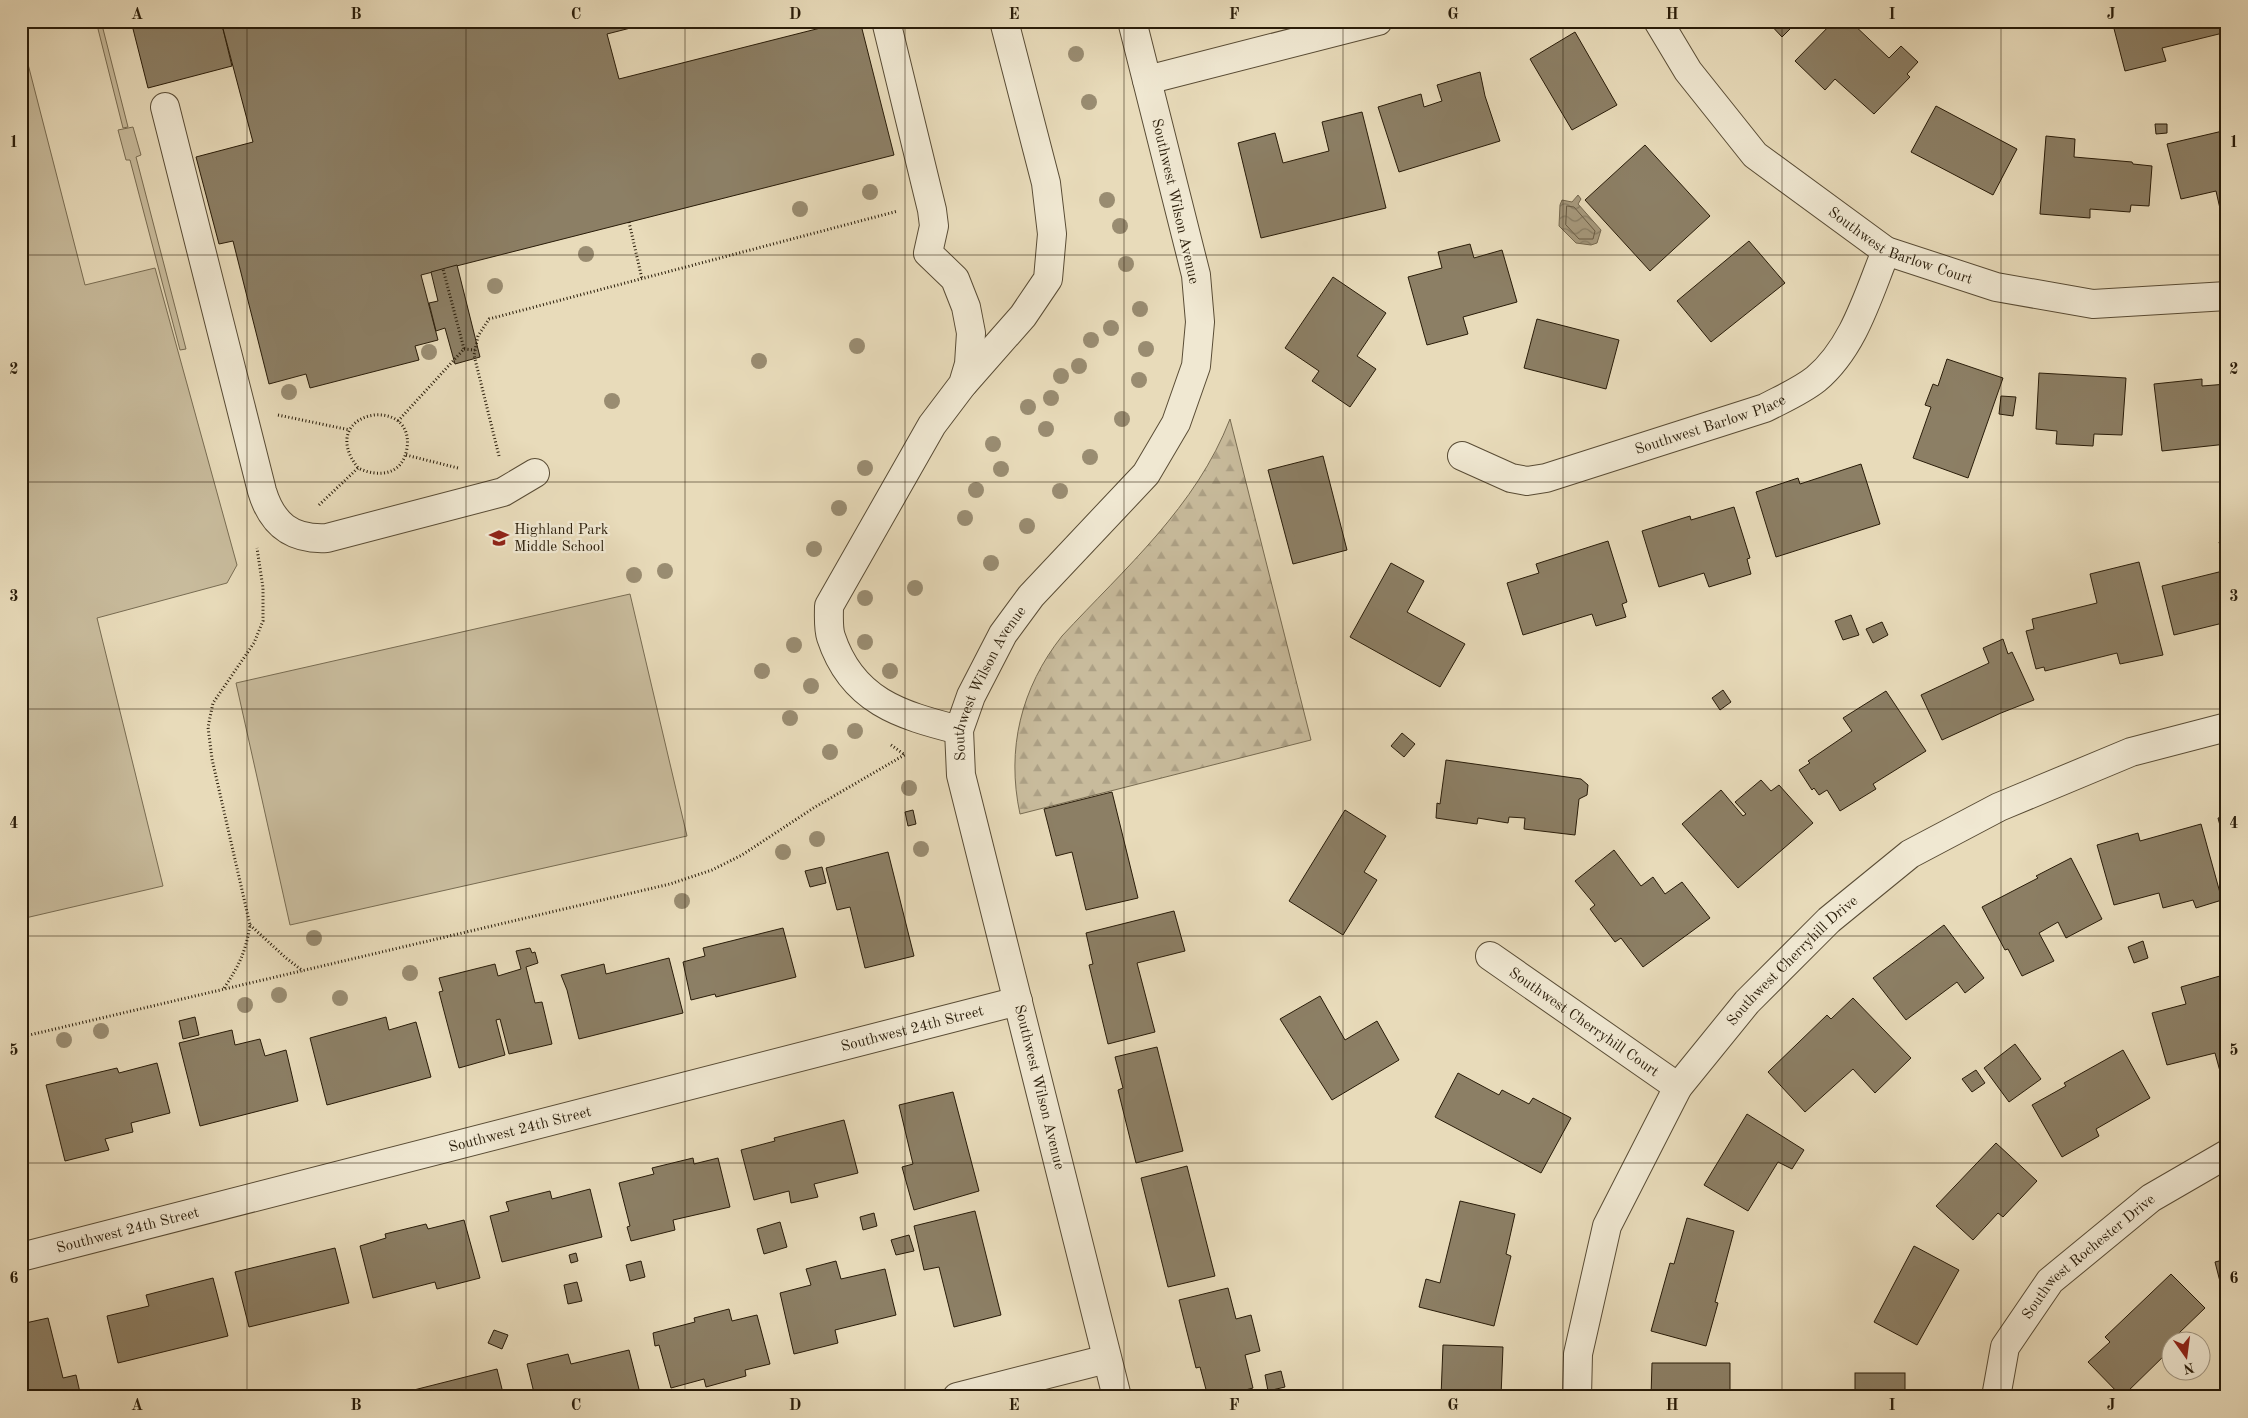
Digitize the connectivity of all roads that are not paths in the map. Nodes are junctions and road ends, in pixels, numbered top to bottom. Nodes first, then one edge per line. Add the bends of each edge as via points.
1 (886, 21) edge
2 (1004, 21) edge
3 (1132, 21) edge
4 (1378, 21) edge
5 (1658, 21) edge
6 (1147, 80) junction
7 (165, 107) dead end
8 (1886, 251) junction
9 (2227, 296) edge
10 (963, 384) junction
11 (1462, 456) dead end
12 (535, 473) dead end
13 (2227, 727) edge
14 (959, 730) junction
15 (1490, 956) dead end
16 (1018, 1001) junction
17 (1678, 1086) junction
18 (2227, 1154) edge
19 (21, 1257) edge
20 (1107, 1359) junction
21 (957, 1397) edge
22 (1117, 1397) edge
23 (1577, 1397) edge
24 (1996, 1397) edge

1 - 10 street via 932,210 934,226 928,253 955,279 966,307 971,333 969,364
2 - 10 street via 1046,182 1052,234 1048,279 1023,316
3 - 6 street, Southwest Wilson Avenue
4 - 6 street
5 - 8 street, Southwest Barlow Court via 1688,71 1755,155
6 - 14 street, Southwest Wilson Avenue via 1196,276 1200,322 1196,366 1176,423 1146,474 1030,596 1003,634 986,666
7 - 12 street via 267,509 283,526 313,538 327,538 503,492
8 - 9 street, Southwest Barlow Court via 1996,287 2092,304
8 - 11 street, Southwest Barlow Place via 1855,327 1840,353 1817,379 1765,408 1527,481 1511,478
10 - 14 street via 932,425 828,606 831,636 843,664 859,687 883,704
13 - 17 street, Southwest Cherryhill Drive via 2131,752 1999,807 1910,854 1829,920 1754,995
14 - 16 street, Southwest Wilson Avenue via 961,775
15 - 17 street, Southwest Cherryhill Court
16 - 19 street, Southwest 24th Street
16 - 20 street, Southwest Wilson Avenue
17 - 23 street, Southwest Cherryhill Drive via 1607,1226 1578,1354
18 - 24 street, Southwest Rochester Drive via 2151,1198 2050,1281 2005,1347
20 - 21 street
20 - 22 street, Southwest Wilson Avenue

